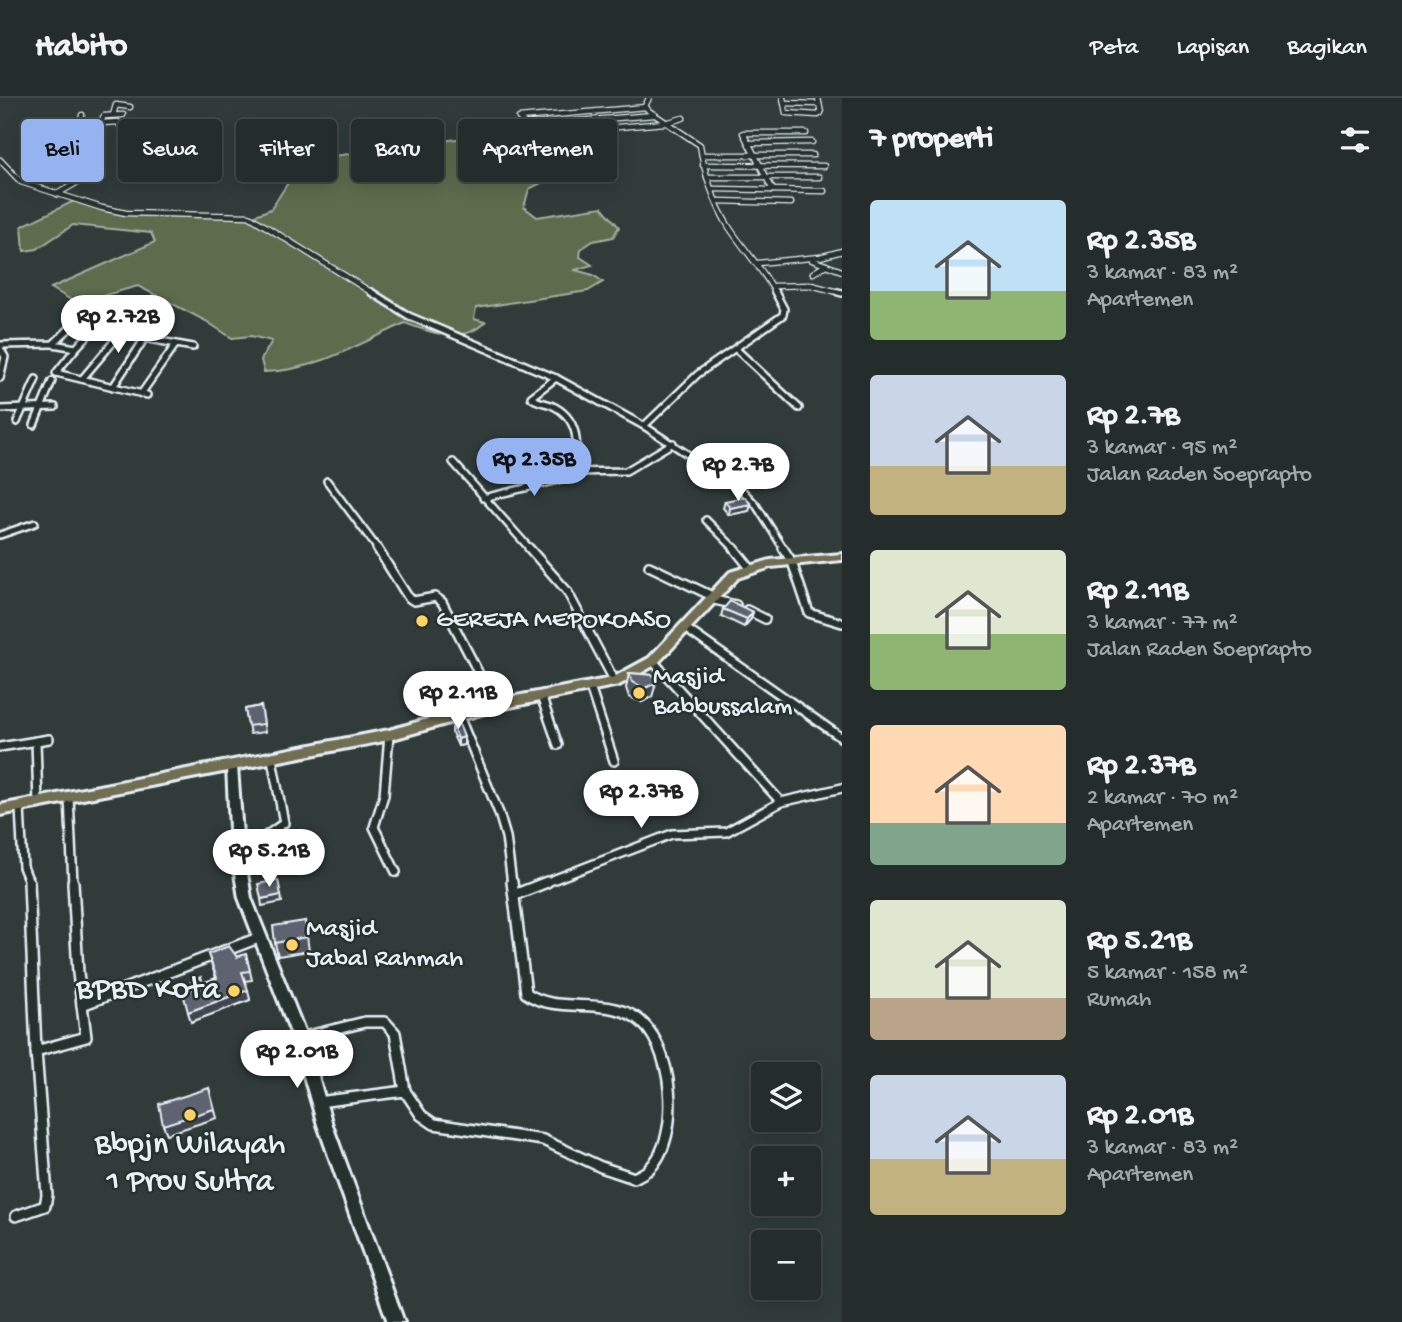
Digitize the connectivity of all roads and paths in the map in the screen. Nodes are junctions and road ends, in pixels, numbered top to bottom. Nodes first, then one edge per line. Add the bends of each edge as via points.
1 (649, 98) edge
2 (818, 98) edge
3 (783, 100) edge
4 (819, 104) junction
5 (130, 107) dead end
6 (646, 107) junction
7 (82, 115) dead end
8 (113, 115) junction
9 (123, 115) dead end
10 (654, 115) junction
11 (683, 118) dead end
12 (80, 119) edge
13 (103, 119) edge
14 (520, 119) edge
15 (604, 119) edge
16 (665, 123) junction
17 (617, 127) edge
18 (806, 133) dead end
19 (812, 142) dead end
20 (750, 143) junction
21 (702, 155) junction
22 (757, 155) junction
23 (813, 155) dead end
24 (0, 160) edge
25 (703, 165) junction
26 (761, 165) junction
27 (824, 166) dead end
28 (707, 177) junction
29 (767, 177) junction
30 (819, 177) dead end
31 (78, 182) edge
32 (713, 189) junction
33 (773, 190) junction
34 (824, 191) dead end
35 (57, 194) junction
36 (718, 201) junction
37 (791, 203) dead end
38 (842, 251) edge
39 (808, 258) junction
40 (758, 263) junction
41 (842, 263) edge
42 (826, 265) junction
43 (834, 268) junction
44 (842, 271) edge
45 (813, 273) dead end
46 (774, 286) junction
47 (842, 293) edge
48 (94, 329) junction
49 (120, 334) junction
50 (145, 338) junction
51 (53, 344) junction
52 (176, 344) junction
53 (0, 346) edge
54 (194, 347) dead end
55 (76, 348) junction
56 (736, 349) junction
57 (0, 378) edge
58 (556, 378) junction
59 (36, 379) dead end
60 (82, 379) junction
61 (52, 380) dead end
62 (113, 387) junction
63 (41, 407) junction
64 (55, 407) dead end
65 (22, 408) junction
66 (799, 408) dead end
67 (0, 409) edge
68 (17, 422) dead end
69 (34, 425) dead end
70 (644, 426) junction
71 (673, 443) junction
72 (453, 463) dead end
73 (573, 472) junction
74 (327, 481) dead end
75 (483, 498) junction
76 (706, 520) dead end
77 (35, 523) dead end
78 (0, 536) edge
79 (842, 557) edge
80 (792, 562) junction
81 (649, 566) dead end
82 (750, 568) junction
83 (710, 597) junction
84 (765, 619) dead end
85 (842, 623) edge
86 (685, 628) junction
87 (653, 661) junction
88 (615, 682) junction
89 (590, 687) junction
90 (541, 696) junction
91 (495, 705) junction
92 (459, 716) junction
93 (389, 735) junction
94 (842, 738) edge
95 (48, 739) dead end
96 (36, 741) junction
97 (558, 745) dead end
98 (0, 747) edge
99 (272, 759) junction
100 (614, 761) dead end
101 (232, 767) junction
102 (842, 788) edge
103 (69, 797) junction
104 (780, 802) junction
105 (38, 803) junction
106 (20, 807) junction
107 (0, 810) edge
108 (237, 849) junction
109 (396, 872) dead end
110 (514, 895) junction
111 (261, 937) junction
112 (82, 1005) junction
113 (300, 1038) junction
114 (36, 1051) junction
115 (405, 1091) junction
116 (318, 1102) junction
117 (16, 1216) dead end
118 (396, 1322) edge

1 - 6 street
2 - 4 street
3 - 4 street
3 - 4 street via 786,113 821,113
5 - 8 street via 116,105
6 - 10 street
6 - 14 street
7 - 12 street
8 - 9 street
8 - 13 street
10 - 15 street
10 - 16 street
11 - 16 street
16 - 17 street
16 - 21 street via 695,141
18 - 20 street via 743,133
19 - 20 street
20 - 22 street
21 - 22 street
21 - 25 street
22 - 23 street
22 - 26 street
24 - 35 street via 21,182
25 - 26 street
25 - 28 street
26 - 27 street
26 - 29 street
28 - 29 street
28 - 32 street
29 - 30 street
29 - 33 street
31 - 35 street
32 - 33 street
32 - 36 street
33 - 34 street
35 - 58 street via 126,213 249,216 409,316
36 - 37 street
36 - 40 street via 731,231
38 - 39 street
39 - 40 street
39 - 42 street
40 - 46 street
41 - 43 street
42 - 43 street
42 - 45 street
43 - 44 street
46 - 47 street via 811,285
46 - 56 street via 783,315
48 - 49 street
48 - 51 street via 73,325
48 - 55 street
49 - 50 street
49 - 60 street
50 - 52 street
50 - 62 street
51 - 53 street
51 - 55 street
52 - 54 street
52 - 62 street via 144,395
53 - 57 street via 5,357
55 - 60 street via 56,373
56 - 66 street
56 - 70 street via 698,374
58 - 70 street
58 - 73 street via 531,397 555,407 576,433
59 - 65 street
60 - 62 street
61 - 63 street
63 - 64 street
63 - 65 street
63 - 69 street
65 - 67 street
65 - 68 street
70 - 71 street
71 - 73 street via 626,471
71 - 80 street via 749,497
72 - 75 street
73 - 75 street via 559,480
74 - 91 street via 408,597 414,601 435,597 442,602
75 - 88 street via 567,591
76 - 82 street
77 - 78 street
79 - 80 highway
80 - 82 highway
80 - 85 street via 809,613
81 - 83 street
82 - 83 highway via 726,581
83 - 84 street
83 - 86 highway
86 - 87 highway
86 - 94 street
87 - 88 highway
87 - 104 street
88 - 89 highway
89 - 90 highway
89 - 100 street
90 - 91 highway
90 - 97 street
91 - 92 highway
92 - 93 highway
92 - 110 street via 499,813
93 - 99 highway
93 - 109 street via 384,795 374,827
95 - 96 street
96 - 98 street
96 - 105 street
99 - 101 highway
99 - 108 street via 284,823 256,843
101 - 103 highway
101 - 108 main road
102 - 104 street
103 - 105 highway
103 - 112 street
104 - 110 street via 732,830 671,834
105 - 106 highway
106 - 107 highway
106 - 114 street via 23,867 31,886
108 - 111 main road via 245,898
110 - 115 street via 525,987 531,998 627,1012 656,1037 669,1101 656,1159 639,1177 623,1176 543,1140 434,1124 421,1115
111 - 112 street
111 - 113 main road
112 - 114 street via 86,1037
113 - 115 street via 365,1022 385,1022 395,1033
113 - 116 main road
114 - 117 street via 47,1203
115 - 116 street
116 - 118 main road

